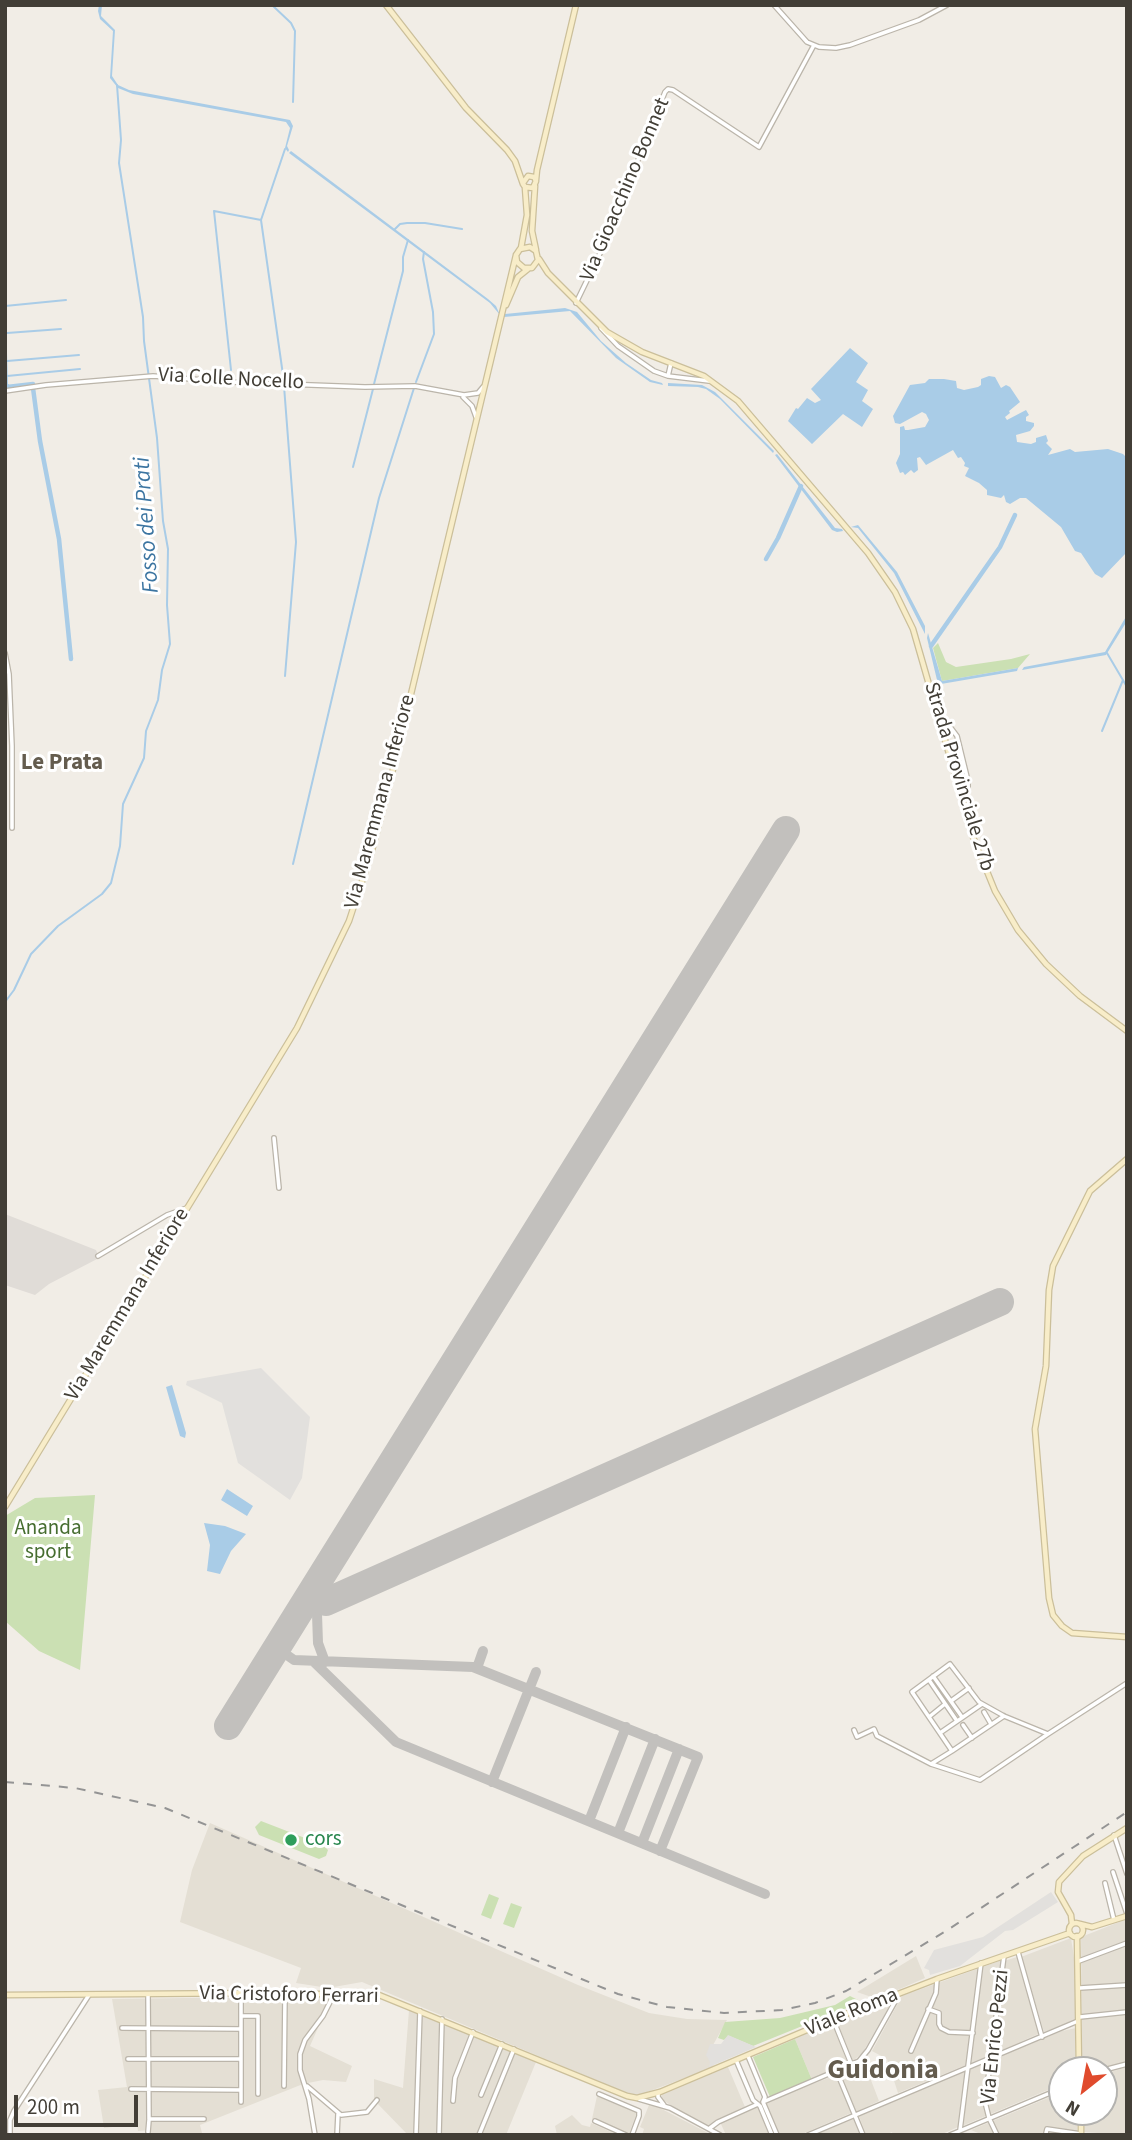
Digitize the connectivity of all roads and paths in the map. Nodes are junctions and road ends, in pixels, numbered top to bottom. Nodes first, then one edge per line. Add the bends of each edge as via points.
1 (386, 5) edge
2 (576, 5) edge
3 (774, 5) edge
4 (947, 5) edge
5 (814, 45) junction
6 (515, 161) junction
7 (537, 170) junction
8 (530, 175) junction
9 (536, 184) junction
10 (524, 185) junction
11 (520, 249) junction
12 (537, 254) junction
13 (516, 255) junction
14 (530, 268) junction
15 (548, 273) junction
16 (576, 303) junction
17 (504, 308) junction
18 (596, 322) junction
19 (671, 363) junction
20 (668, 376) junction
21 (714, 382) junction
22 (485, 385) junction
23 (5, 391) edge
24 (463, 396) junction
25 (480, 402) junction
26 (476, 419) junction
27 (5, 653) edge
28 (942, 729) junction
29 (960, 792) junction
30 (12, 828) dead end
31 (1127, 1031) edge
32 (274, 1138) dead end
33 (1127, 1159) edge
34 (279, 1188) dead end
35 (187, 1208) junction
36 (99, 1256) dead end
37 (5, 1507) edge
38 (1127, 1637) edge
39 (933, 1676) junction
40 (929, 1680) junction
41 (1127, 1683) edge
42 (969, 1688) junction
43 (951, 1701) junction
44 (946, 1704) junction
45 (982, 1704) junction
46 (984, 1712) dead end
47 (1004, 1716) junction
48 (929, 1717) junction
49 (962, 1717) junction
50 (957, 1721) junction
51 (992, 1724) junction
52 (963, 1725) dead end
53 (853, 1730) dead end
54 (940, 1733) junction
55 (1048, 1734) junction
56 (972, 1738) junction
57 (952, 1751) junction
58 (931, 1764) junction
59 (1127, 1828) edge
60 (1114, 1835) junction
61 (1114, 1872) dead end
62 (1127, 1874) edge
63 (1105, 1883) dead end
64 (1127, 1915) edge
65 (1114, 1920) junction
66 (1075, 1922) junction
67 (1070, 1933) junction
68 (1077, 1936) junction
69 (1127, 1943) edge
70 (1018, 1952) junction
71 (1004, 1956) junction
72 (1079, 1961) junction
73 (981, 1963) junction
74 (937, 1979) junction
75 (1127, 1985) edge
76 (1080, 1988) junction
77 (285, 1993) junction
78 (89, 1994) junction
79 (148, 1994) junction
80 (241, 1994) junction
81 (334, 1994) junction
82 (5, 1995) edge
83 (896, 1995) junction
84 (928, 2009) junction
85 (420, 2011) junction
86 (1127, 2012) edge
87 (241, 2017) junction
88 (833, 2019) junction
89 (1080, 2019) junction
90 (442, 2020) junction
91 (121, 2028) dead end
92 (148, 2029) junction
93 (241, 2029) junction
94 (474, 2032) junction
95 (973, 2034) junction
96 (1042, 2037) junction
97 (502, 2044) junction
98 (514, 2049) junction
99 (911, 2051) dead end
100 (747, 2055) junction
101 (1079, 2056) edge
102 (992, 2057) junction
103 (128, 2059) dead end
104 (149, 2059) junction
105 (241, 2059) junction
106 (736, 2060) junction
107 (852, 2066) junction
108 (968, 2067) junction
109 (837, 2072) junction
110 (305, 2085) junction
111 (284, 2086) dead end
112 (131, 2089) dead end
113 (149, 2090) junction
114 (241, 2091) junction
115 (658, 2092) junction
116 (258, 2094) dead end
117 (599, 2094) dead end
118 (1048, 2094) edge
119 (481, 2095) dead end
120 (637, 2098) junction
121 (377, 2100) dead end
122 (453, 2101) dead end
123 (241, 2102) dead end
124 (761, 2103) junction
125 (665, 2106) junction
126 (338, 2114) junction
127 (855, 2115) junction
128 (989, 2118) junction
129 (149, 2119) junction
130 (204, 2119) dead end
131 (595, 2121) dead end
132 (709, 2129) junction
133 (960, 2130) junction
134 (148, 2132) dead end
135 (1046, 2133) edge
136 (1081, 2134) edge
137 (10, 2135) edge
138 (315, 2135) edge
139 (337, 2135) edge
140 (416, 2135) edge
141 (439, 2135) edge
142 (479, 2135) edge
143 (626, 2135) edge
144 (632, 2135) edge
145 (720, 2135) edge
146 (774, 2135) edge
147 (808, 2135) edge
148 (863, 2135) edge
149 (950, 2135) edge
150 (997, 2135) edge

1 - 6 main road
2 - 7 main road
3 - 5 street
4 - 5 street via 850,45
5 - 16 street, Via Gioacchino Bonnet via 759,147 673,90 665,92
6 - 8 main road
6 - 10 main road
7 - 8 main road
7 - 9 main road
8 - 9 main road
8 - 10 main road
9 - 10 main road via 529,189
9 - 12 main road via 532,231
10 - 11 main road via 527,215
11 - 12 main road via 527,247
11 - 13 main road
12 - 14 main road via 537,263
12 - 15 main road
13 - 14 main road via 519,265
13 - 17 main road, Via Maremmana Inferiore
14 - 15 main road
14 - 17 main road, Via Maremmana Inferiore via 518,277
15 - 16 main road
16 - 18 main road
17 - 22 main road, Via Maremmana Inferiore
18 - 19 main road via 634,348
18 - 20 street via 635,360
19 - 20 street
19 - 21 main road
20 - 21 street
21 - 28 main road, Strada Provinciale 27b via 751,413 895,592 913,629
22 - 24 street via 478,393
22 - 25 main road, Via Maremmana Inferiore
23 - 24 street, Via Colle Nocello via 153,376 365,387 410,385
24 - 25 street, Via Colle Nocello
24 - 26 street
25 - 26 main road, Via Maremmana Inferiore
26 - 35 main road, Via Maremmana Inferiore via 371,855 349,921 297,1028
27 - 30 street
28 - 29 main road, Strada Provinciale 27b
28 - 29 street via 951,728 957,736 968,781 968,787
29 - 31 main road, Strada Provinciale 27b via 982,862 1018,930 1062,980
32 - 34 street
33 - 38 main road via 1090,1191 1053,1266 1046,1362 1035,1424 1052,1614 1075,1634
35 - 36 street
35 - 37 main road, Via Maremmana Inferiore
39 - 40 street
39 - 42 street via 950,1664
39 - 43 street
40 - 44 street
40 - 48 street via 912,1692
41 - 55 street
42 - 43 street
42 - 45 street
43 - 49 street
44 - 48 street
44 - 50 street
45 - 47 street
45 - 49 street
46 - 51 street
47 - 51 street
47 - 55 street
48 - 54 street
49 - 50 street
50 - 54 street
51 - 56 street
52 - 56 street
53 - 58 street via 857,1737 874,1729 877,1736
54 - 57 street
55 - 58 street via 980,1780
56 - 57 street
57 - 58 street
59 - 60 main road
60 - 62 street
60 - 66 main road via 1078,1860 1058,1885
61 - 64 street
63 - 65 street
64 - 65 main road
65 - 66 main road via 1092,1927
66 - 67 main road
66 - 68 main road via 1083,1931
67 - 68 main road
67 - 70 main road, Viale Roma
68 - 72 main road
69 - 72 street
70 - 71 main road, Viale Roma
70 - 96 street
71 - 73 main road, Viale Roma
71 - 102 street, Via Enrico Pezzi
72 - 76 main road
73 - 74 main road, Viale Roma
73 - 95 street
74 - 83 main road, Viale Roma
74 - 84 street
75 - 76 street
76 - 89 main road
77 - 80 main road, Via Cristoforo Ferrari
77 - 81 main road, Via Cristoforo Ferrari
77 - 111 street
78 - 79 main road, Via Cristoforo Ferrari
78 - 82 main road, Via Cristoforo Ferrari
78 - 137 street via 13,2111
79 - 80 main road, Via Cristoforo Ferrari
79 - 92 street
80 - 87 street
81 - 85 main road, Via Cristoforo Ferrari via 379,1995
81 - 110 street via 301,2048 299,2063
83 - 88 main road, Viale Roma
83 - 107 street via 868,2050
84 - 95 street via 939,2013 941,2028
84 - 99 street
85 - 90 main road, Via Cristoforo Ferrari
85 - 140 street
86 - 89 street
87 - 93 street
87 - 116 street via 258,2016
88 - 100 main road, Viale Roma
88 - 107 street
89 - 96 street
89 - 101 main road
90 - 94 main road, Via Cristoforo Ferrari
90 - 141 street
91 - 92 street
92 - 93 street
92 - 104 street
93 - 105 street
94 - 97 main road, Via Cristoforo Ferrari
94 - 122 street via 455,2078
95 - 108 street
96 - 102 street
97 - 98 main road, Via Cristoforo Ferrari
97 - 119 street
98 - 120 main road, Via Cristoforo Ferrari
98 - 142 street
100 - 106 main road, Viale Roma
100 - 124 street via 765,2096
102 - 108 street
102 - 128 street, Via Enrico Pezzi via 985,2102
103 - 104 street
104 - 105 street
104 - 113 street
105 - 114 street
106 - 115 main road, Viale Roma
106 - 124 street via 753,2100
107 - 109 street
108 - 127 street
108 - 133 street
109 - 124 street
109 - 127 street
110 - 126 street
110 - 138 street
112 - 113 street
113 - 114 street
113 - 129 street
114 - 123 street
115 - 120 main road, Viale Roma
115 - 125 street
117 - 144 street via 639,2111
118 - 128 street
120 - 125 street
121 - 126 street via 365,2113
124 - 132 street
124 - 146 street
125 - 132 street
126 - 139 street
127 - 147 street
127 - 148 street
128 - 133 street
128 - 150 street
129 - 130 street
129 - 134 street
131 - 143 street
132 - 145 street
133 - 149 street
135 - 136 street via 1047,2129

